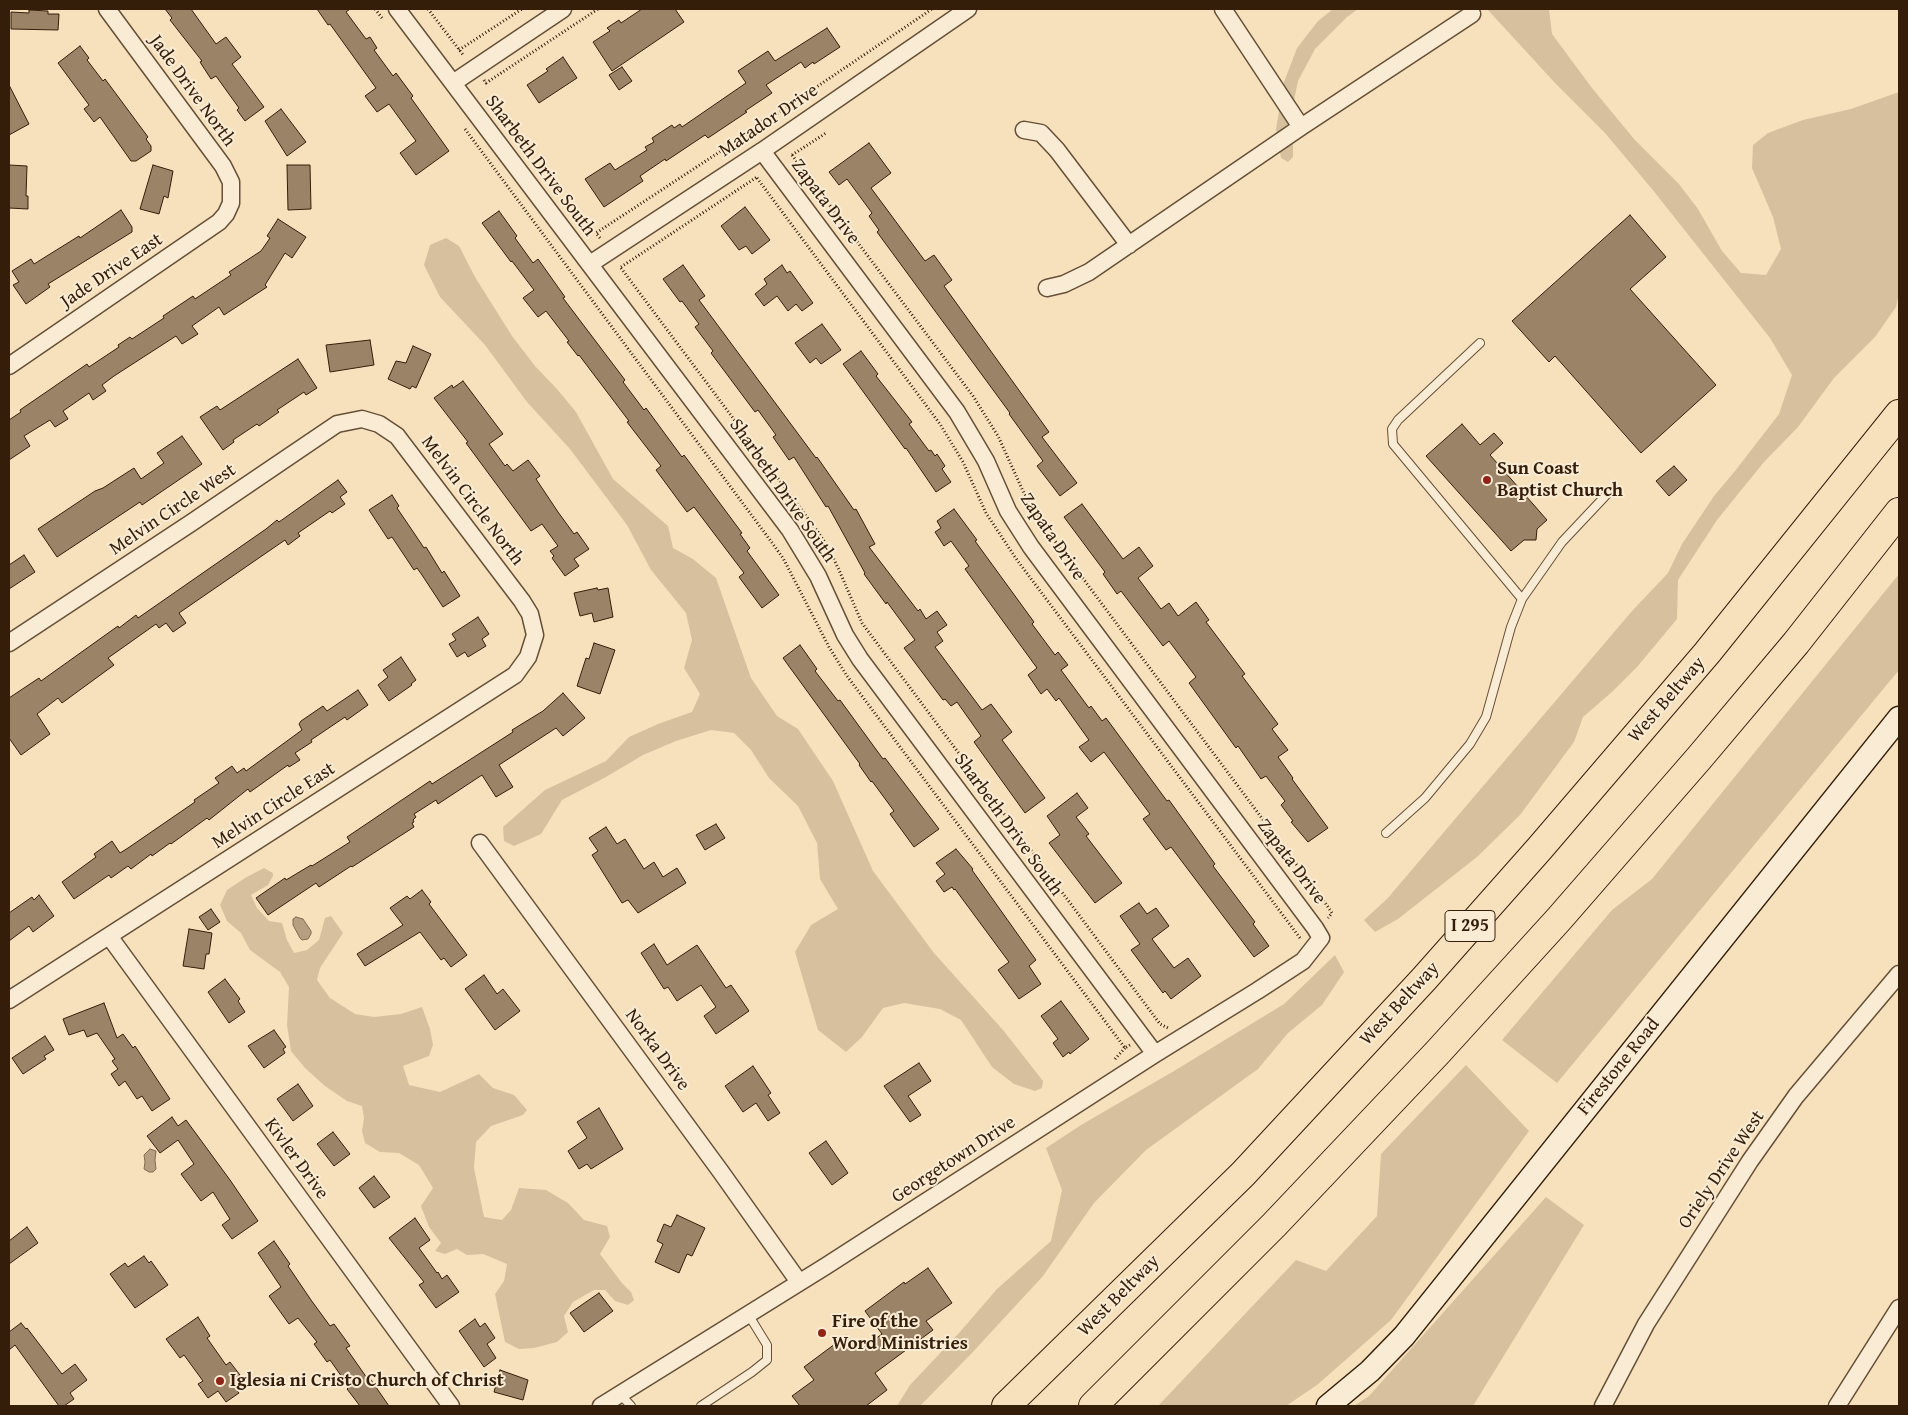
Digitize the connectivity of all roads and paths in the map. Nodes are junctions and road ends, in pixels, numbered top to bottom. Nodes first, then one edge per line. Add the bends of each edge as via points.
1 (107, 9) edge
2 (375, 9) edge
3 (397, 9) edge
4 (428, 9) edge
5 (522, 9) edge
6 (563, 9) edge
7 (598, 9) edge
8 (968, 9) edge
9 (1223, 9) edge
10 (1472, 14) dead end
11 (386, 24) dead end
12 (459, 50) junction
13 (474, 68) junction
14 (453, 84) junction
15 (463, 126) dead end
16 (1301, 127) junction
17 (1024, 130) dead end
18 (762, 151) junction
19 (792, 155) dead end
20 (231, 202) joint
21 (1129, 245) junction
22 (590, 264) junction
23 (621, 268) dead end
24 (1047, 288) dead end
25 (1480, 343) dead end
26 (9, 366) edge
27 (1899, 414) edge
28 (362, 419) joint
29 (1610, 491) dead end
30 (1899, 512) edge
31 (1522, 599) junction
32 (534, 626) joint
33 (9, 642) edge
34 (1899, 718) edge
35 (1386, 833) dead end
36 (480, 843) dead end
37 (1318, 933) junction
38 (109, 936) junction
39 (1899, 974) edge
40 (9, 1000) edge
41 (1163, 1027) junction
42 (1176, 1027) dead end
43 (1156, 1032) dead end
44 (1132, 1044) dead end
45 (1154, 1054) junction
46 (799, 1282) junction
47 (1899, 1308) edge
48 (748, 1314) junction
49 (626, 1400) edge
50 (451, 1406) edge
51 (602, 1406) edge
52 (701, 1406) edge
53 (1006, 1406) edge
54 (1093, 1406) edge
55 (1328, 1406) edge
56 (1603, 1406) edge
57 (1837, 1406) edge

1 - 20 street, Jade Drive North via 223,166 231,182
2 - 11 path
3 - 14 street, Sharbeth Drive South
4 - 12 path
5 - 12 path
6 - 13 street
7 - 13 path via 486,83
8 - 18 street, Matador Drive
9 - 16 street
10 - 16 street
12 - 13 path
13 - 14 street
14 - 22 street, Sharbeth Drive South
15 - 44 path via 783,558 847,676 1125,1048
16 - 21 street
17 - 21 street via 1041,133 1057,150
18 - 22 street, Matador Drive
18 - 37 street, Zapata Drive via 957,412 986,461 1008,511 1031,547
19 - 37 path via 982,409 1023,491 1049,533 1332,912
20 - 26 street, Jade Drive East via 219,222
21 - 24 street via 1089,272
22 - 45 street, Sharbeth Drive South via 805,553 860,659
23 - 41 path via 818,532 862,623
25 - 31 lane via 1398,420 1392,429 1393,444
27 - 53 highway, West Beltway / I 295 via 1707,653 1424,978 1243,1174
28 - 32 street, Melvin Circle North via 379,424 398,436 522,601
28 - 33 street, Melvin Circle West via 337,424
29 - 31 lane via 1562,542
30 - 54 highway via 1796,643 1546,934 1281,1218
31 - 35 lane via 1486,717 1454,765 1425,798
32 - 38 street, Melvin Circle East via 532,647 515,674
34 - 55 street, Firestone Road via 1404,1336 1370,1371
36 - 46 street, Norka Drive
37 - 45 street, Georgetown Drive via 1303,961
38 - 40 street, Melvin Circle East
38 - 50 street, Kivler Drive
39 - 56 street, Oriely Drive West via 1796,1096 1750,1161 1646,1324
41 - 42 path
41 - 43 path
45 - 46 street, Georgetown Drive
46 - 48 street, Georgetown Drive
47 - 57 street
48 - 49 street, Georgetown Drive
48 - 52 lane via 767,1345 767,1360
49 - 51 street, Georgetown Drive

